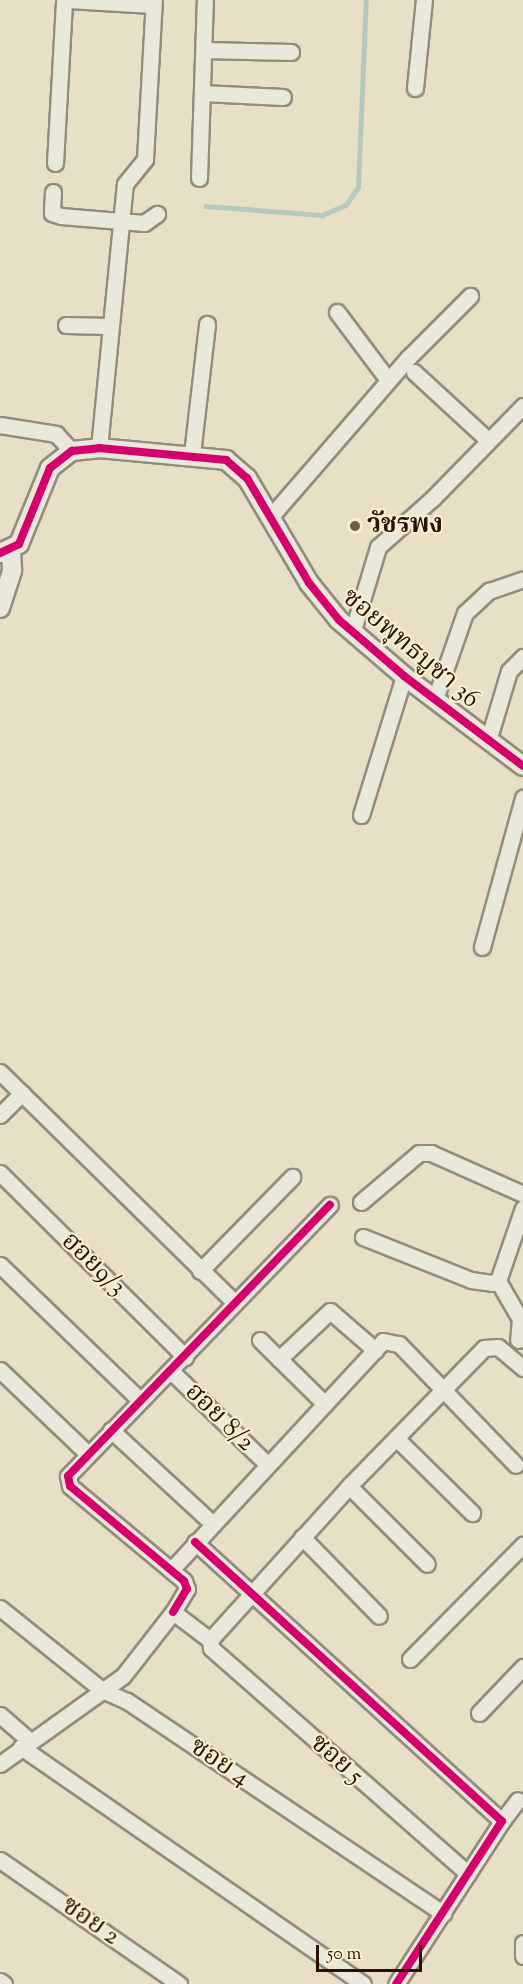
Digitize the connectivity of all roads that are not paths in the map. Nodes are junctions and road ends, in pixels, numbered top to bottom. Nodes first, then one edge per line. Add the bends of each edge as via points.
1 (66, 0) edge
2 (205, 0) edge
3 (424, 0) edge
4 (153, 3) edge
5 (204, 50) junction
6 (291, 52) dead end
7 (416, 88) dead end
8 (202, 93) junction
9 (283, 97) dead end
10 (56, 163) dead end
11 (199, 178) dead end
12 (53, 192) dead end
13 (157, 214) dead end
14 (119, 221) junction
15 (470, 296) dead end
16 (337, 312) dead end
17 (207, 324) dead end
18 (66, 325) dead end
19 (110, 326) junction
20 (414, 372) dead end
21 (388, 380) junction
22 (523, 406) edge
23 (0, 425) edge
24 (488, 440) junction
25 (99, 448) junction
26 (72, 451) junction
27 (192, 454) junction
28 (272, 515) junction
29 (6, 552) edge
30 (523, 579) edge
31 (0, 608) edge
32 (353, 630) junction
33 (523, 657) edge
34 (404, 676) junction
35 (435, 699) junction
36 (488, 741) junction
37 (523, 766) edge
38 (523, 798) edge
39 (361, 815) dead end
40 (482, 947) dead end
41 (0, 1072) edge
42 (22, 1093) junction
43 (0, 1115) edge
44 (0, 1173) edge
45 (292, 1178) dead end
46 (523, 1194) edge
47 (362, 1202) dead end
48 (330, 1205) dead end
49 (523, 1208) edge
50 (363, 1237) dead end
51 (0, 1265) edge
52 (200, 1271) junction
53 (498, 1281) junction
54 (234, 1302) junction
55 (260, 1340) dead end
56 (518, 1340) dead end
57 (375, 1350) junction
58 (185, 1357) junction
59 (279, 1359) junction
60 (523, 1368) edge
61 (0, 1370) edge
62 (172, 1372) junction
63 (443, 1388) junction
64 (140, 1400) junction
65 (325, 1404) junction
66 (111, 1430) junction
67 (396, 1438) junction
68 (88, 1454) junction
69 (267, 1464) junction
70 (516, 1465) dead end
71 (350, 1486) junction
72 (472, 1513) dead end
73 (213, 1524) junction
74 (302, 1537) junction
75 (195, 1542) junction
76 (523, 1545) edge
77 (427, 1564) dead end
78 (171, 1570) junction
79 (251, 1592) junction
80 (0, 1608) edge
81 (173, 1612) junction
82 (379, 1616) dead end
83 (210, 1640) junction
84 (410, 1659) dead end
85 (523, 1667) edge
86 (102, 1690) junction
87 (479, 1713) dead end
88 (0, 1715) edge
89 (25, 1743) junction
90 (0, 1764) edge
91 (518, 1800) dead end
92 (502, 1821) junction
93 (0, 1860) edge
94 (468, 1874) junction
95 (443, 1913) junction
96 (523, 1943) edge
97 (523, 1956) edge
98 (0, 1981) edge
99 (4, 1984) edge
100 (179, 1984) edge
101 (363, 1984) edge
102 (396, 1984) edge

1 - 4 street
1 - 10 street
2 - 5 street
3 - 7 street
4 - 14 street via 145,159 125,184
5 - 6 street
5 - 8 street
8 - 9 street
8 - 11 street
12 - 14 street via 52,213
13 - 14 street via 144,223
14 - 19 street
15 - 21 street
16 - 21 street
17 - 27 street
18 - 19 street
19 - 25 street
20 - 24 street
21 - 28 street
22 - 24 street
23 - 26 street via 56,434
24 - 32 street via 378,546
25 - 26 street, ซอยพุทธบูชา 36
25 - 27 street, ซอยพุทธบูชา 36
26 - 29 street via 50,468 26,532
27 - 28 street, ซอยพุทธบูชา 36 via 238,466
28 - 32 street, ซอยพุทธบูชา 36 via 309,583
29 - 31 street via 12,570
30 - 35 street via 489,591 465,613
32 - 34 street, ซอยพุทธบูชา 36
33 - 36 street via 509,671
34 - 35 street, ซอยพุทธบูชา 36
34 - 39 street
35 - 36 street, ซอยพุทธบูชา 36
36 - 37 street, ซอยพุทธบูชา 36
38 - 40 street
41 - 42 street
42 - 43 street
42 - 52 street
44 - 58 street, ฮอย9/3
45 - 52 street
46 - 47 street via 432,1153 419,1153
48 - 54 street
49 - 53 street
50 - 53 street via 471,1280
51 - 64 street
52 - 54 street
53 - 56 street via 520,1319
54 - 58 street
55 - 59 street
57 - 59 street via 330,1311
57 - 63 street via 383,1341 399,1344
57 - 65 street
58 - 62 street
59 - 65 street
60 - 63 street via 492,1346
61 - 68 street
62 - 64 street
62 - 69 street, ฮอย 8/2
63 - 67 street
63 - 70 street
64 - 66 street
65 - 69 street
66 - 68 street
66 - 73 street
67 - 71 street
67 - 72 street
68 - 78 street via 72,1470 70,1486
69 - 73 street
71 - 74 street
71 - 77 street
73 - 75 street
74 - 79 street
74 - 82 street
75 - 78 street
75 - 79 street
76 - 84 street
78 - 81 street via 187,1588
79 - 83 street
79 - 92 street
80 - 86 street, ซอย 4
81 - 83 street, ซอย 5
81 - 86 street via 123,1676
83 - 94 street, ซอย 5 via 220,1656
85 - 87 street
86 - 89 street
86 - 95 street, ซอย 4 via 127,1701
88 - 89 street
89 - 90 street
89 - 101 street
91 - 92 street
92 - 94 street
93 - 100 street, ซอย 2
94 - 95 street
95 - 102 street
96 - 97 street
98 - 99 street

